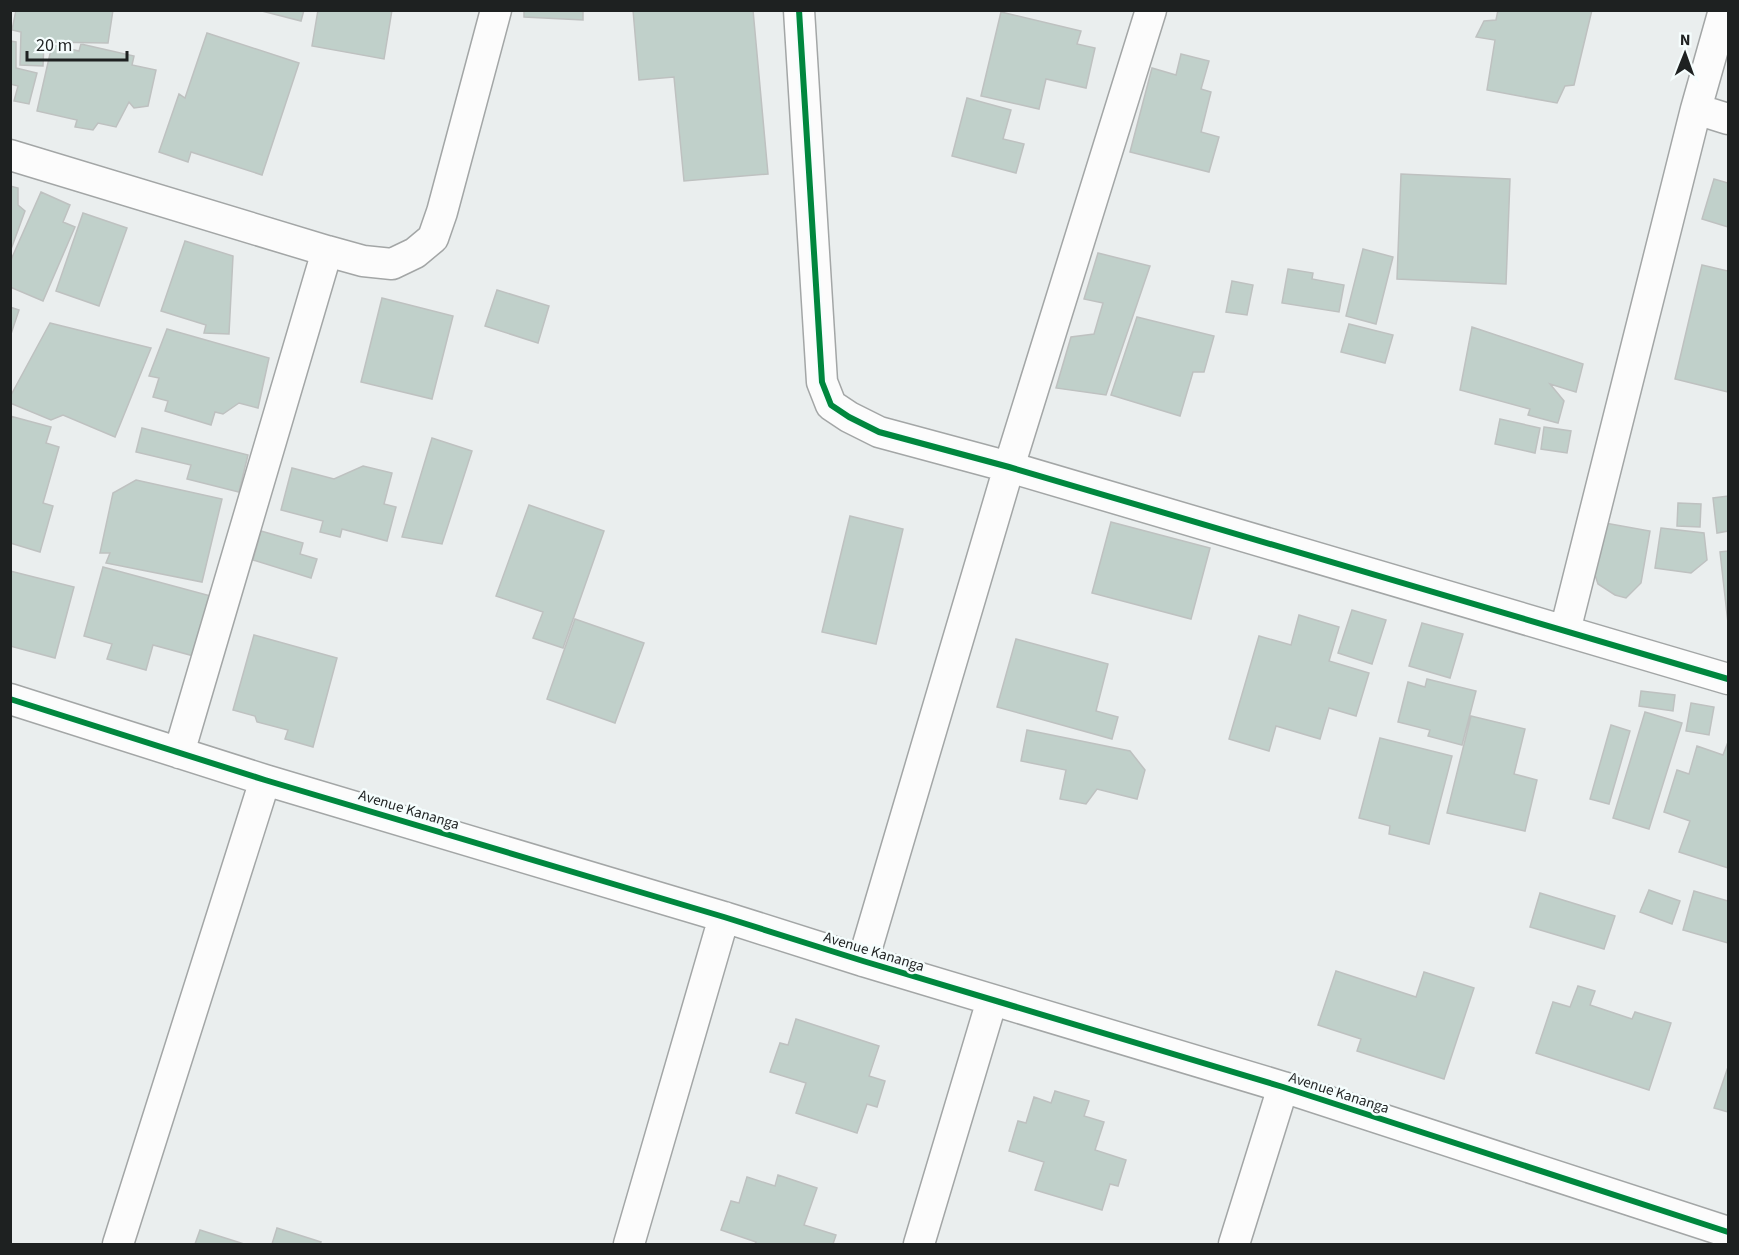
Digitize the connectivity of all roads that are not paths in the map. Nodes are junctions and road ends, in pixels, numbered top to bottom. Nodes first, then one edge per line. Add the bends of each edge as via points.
1 (496, 10) edge
2 (799, 10) edge
3 (1151, 10) edge
4 (1724, 10) edge
5 (1696, 109) junction
6 (1728, 119) edge
7 (10, 155) edge
8 (327, 251) junction
9 (1010, 467) junction
10 (1565, 631) junction
11 (1728, 679) edge
12 (10, 699) edge
13 (179, 753) junction
14 (265, 780) junction
15 (724, 917) junction
16 (863, 962) junction
17 (992, 1000) junction
18 (1283, 1087) junction
19 (1728, 1232) edge
20 (118, 1245) edge
21 (629, 1245) edge
22 (919, 1245) edge
23 (1234, 1245) edge

1 - 8 street via 433,238 415,253 392,264
2 - 9 street via 822,382 831,405 879,432
3 - 9 street
4 - 5 street
5 - 6 street
5 - 10 street
7 - 8 street
8 - 13 street
9 - 10 street
9 - 16 street
10 - 11 street
12 - 13 street, Avenue Kananga
13 - 14 street, Avenue Kananga
14 - 15 street, Avenue Kananga
14 - 20 street
15 - 16 street, Avenue Kananga
15 - 21 street
16 - 17 street, Avenue Kananga
17 - 18 street, Avenue Kananga
17 - 22 street
18 - 19 street, Avenue Kananga
18 - 23 street

